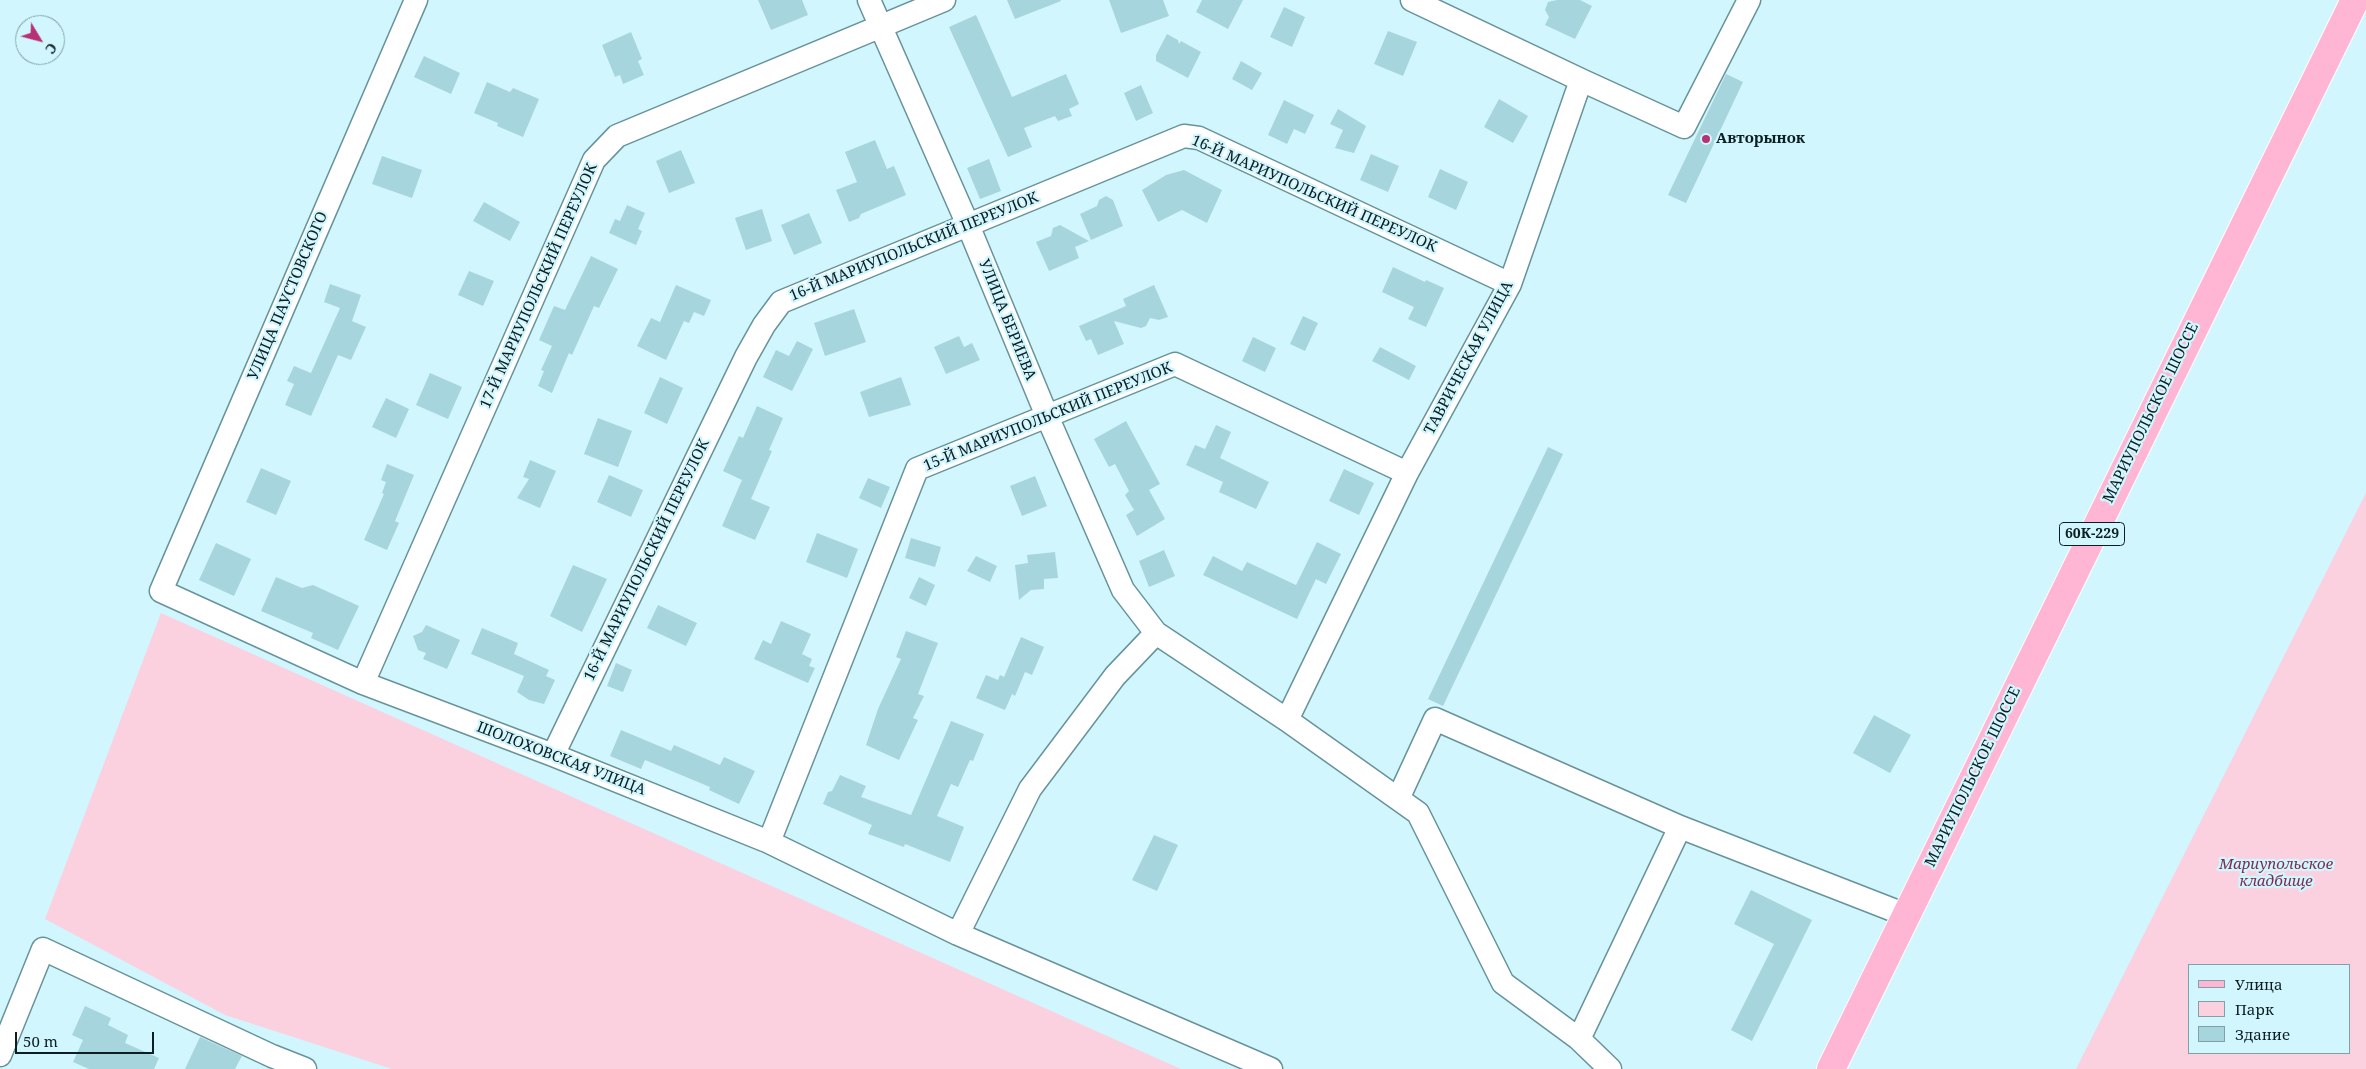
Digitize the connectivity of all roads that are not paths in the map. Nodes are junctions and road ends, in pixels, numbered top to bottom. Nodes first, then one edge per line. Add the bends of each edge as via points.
1 (416, 0) edge
2 (869, 0) edge
3 (944, 0) edge
4 (1412, 0) edge
5 (1749, 0) edge
6 (2355, 0) edge
7 (881, 26) junction
8 (1581, 80) junction
9 (968, 225) junction
10 (1510, 284) junction
11 (1047, 416) junction
12 (1407, 473) junction
13 (161, 592) joint
14 (1156, 633) junction
15 (363, 683) junction
16 (1287, 720) junction
17 (553, 755) junction
18 (1398, 799) junction
19 (1680, 827) junction
20 (769, 842) junction
21 (1906, 915) junction
22 (958, 934) junction
23 (1580, 1039) junction
24 (0, 1055) edge
25 (269, 1062) edge
26 (305, 1069) edge
27 (1271, 1069) edge
28 (1610, 1069) edge
29 (1831, 1069) edge

1 - 13 street, УЛИЦА ПАУСТОВСКОГО
2 - 7 street, УЛИЦА БЕРИЕВА
3 - 7 street, 17-Й МАРИУПОЛЬСКИЙ ПЕРЕУЛОК
4 - 8 street
5 - 8 street via 1684,127
6 - 21 main road, МАРИУПОЛЬСКОЕ ШОССЕ / 60К-229
7 - 9 street, УЛИЦА БЕРИЕВА
7 - 15 street, 17-Й МАРИУПОЛЬСКИЙ ПЕРЕУЛОК via 617,136 594,160
8 - 10 street, ТАВРИЧЕСКАЯ УЛИЦА
9 - 10 street, 16-Й МАРИУПОЛЬСКИЙ ПЕРЕУЛОК via 1184,136 1199,138
9 - 11 street, УЛИЦА БЕРИЕВА
9 - 17 street, 16-Й МАРИУПОЛЬСКИЙ ПЕРЕУЛОК via 781,302 746,357
10 - 12 street, ТАВРИЧЕСКАЯ УЛИЦА
11 - 12 street, 15-Й МАРИУПОЛЬСКИЙ ПЕРЕУЛОК via 1175,364
11 - 14 street, УЛИЦА БЕРИЕВА via 1123,590
11 - 20 street, 15-Й МАРИУПОЛЬСКИЙ ПЕРЕУЛОК via 917,469
12 - 16 street, ТАВРИЧЕСКАЯ УЛИЦА
13 - 15 street, ШОЛОХОВСКАЯ УЛИЦА
14 - 16 street, УЛИЦА БЕРИЕВА
14 - 22 street via 1115,676 1030,789
15 - 17 street, ШОЛОХОВСКАЯ УЛИЦА
16 - 18 street, УЛИЦА БЕРИЕВА
17 - 20 street, ШОЛОХОВСКАЯ УЛИЦА
18 - 19 street via 1435,719
18 - 23 street, УЛИЦА БЕРИЕВА via 1418,813 1503,983
19 - 21 street
19 - 23 street
20 - 22 street, ШОЛОХОВСКАЯ УЛИЦА
21 - 29 main road, МАРИУПОЛЬСКОЕ ШОССЕ / 60К-229
22 - 27 street, ШОЛОХОВСКАЯ УЛИЦА
23 - 28 street, УЛИЦА БЕРИЕВА
24 - 25 street via 43,949
25 - 26 street

